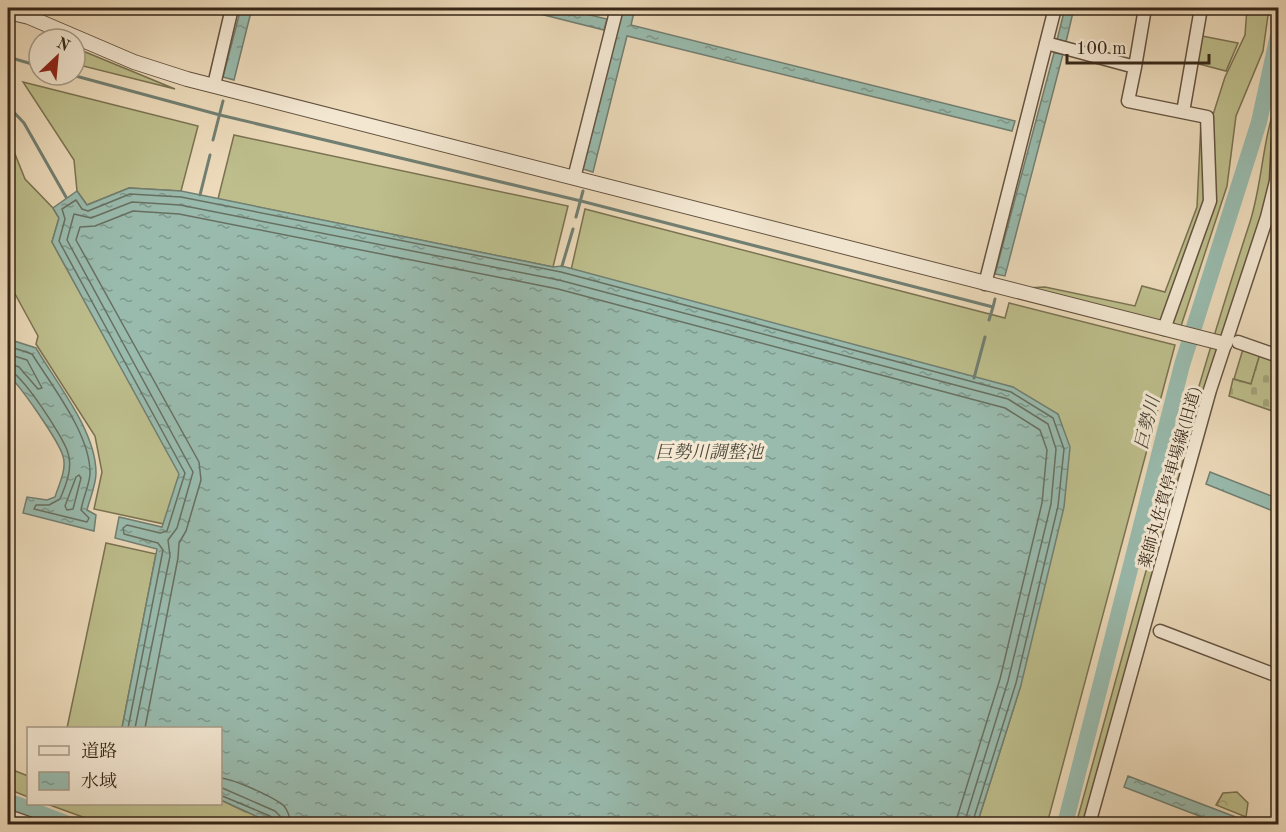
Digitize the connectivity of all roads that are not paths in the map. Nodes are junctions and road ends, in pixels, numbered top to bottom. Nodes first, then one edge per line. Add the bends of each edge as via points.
1 (232, 8) edge
2 (617, 8) edge
3 (1054, 8) edge
4 (1144, 8) edge
5 (1201, 8) edge
6 (8, 12) edge
7 (1056, 46) junction
8 (1135, 67) junction
9 (214, 85) junction
10 (1183, 112) junction
11 (1278, 139) edge
12 (574, 178) junction
13 (985, 284) junction
14 (1164, 329) junction
15 (1232, 343) junction
16 (1278, 356) edge
17 (1160, 631) dead end
18 (1278, 676) edge
19 (8, 816) edge
20 (31, 825) edge
21 (1089, 825) edge

1 - 9 street
2 - 12 street
3 - 7 street
4 - 8 street
5 - 10 street
6 - 9 street via 29,17 134,62
7 - 8 street
7 - 13 street via 1024,129
8 - 10 street via 1128,101
9 - 12 street
10 - 14 street via 1207,117 1210,201
11 - 15 street, 薬師丸佐賀停車場線(旧道) via 1276,182
12 - 13 street
13 - 14 street
14 - 15 street
15 - 16 street
15 - 21 street, 薬師丸佐賀停車場線(旧道)
17 - 18 street
19 - 20 street

